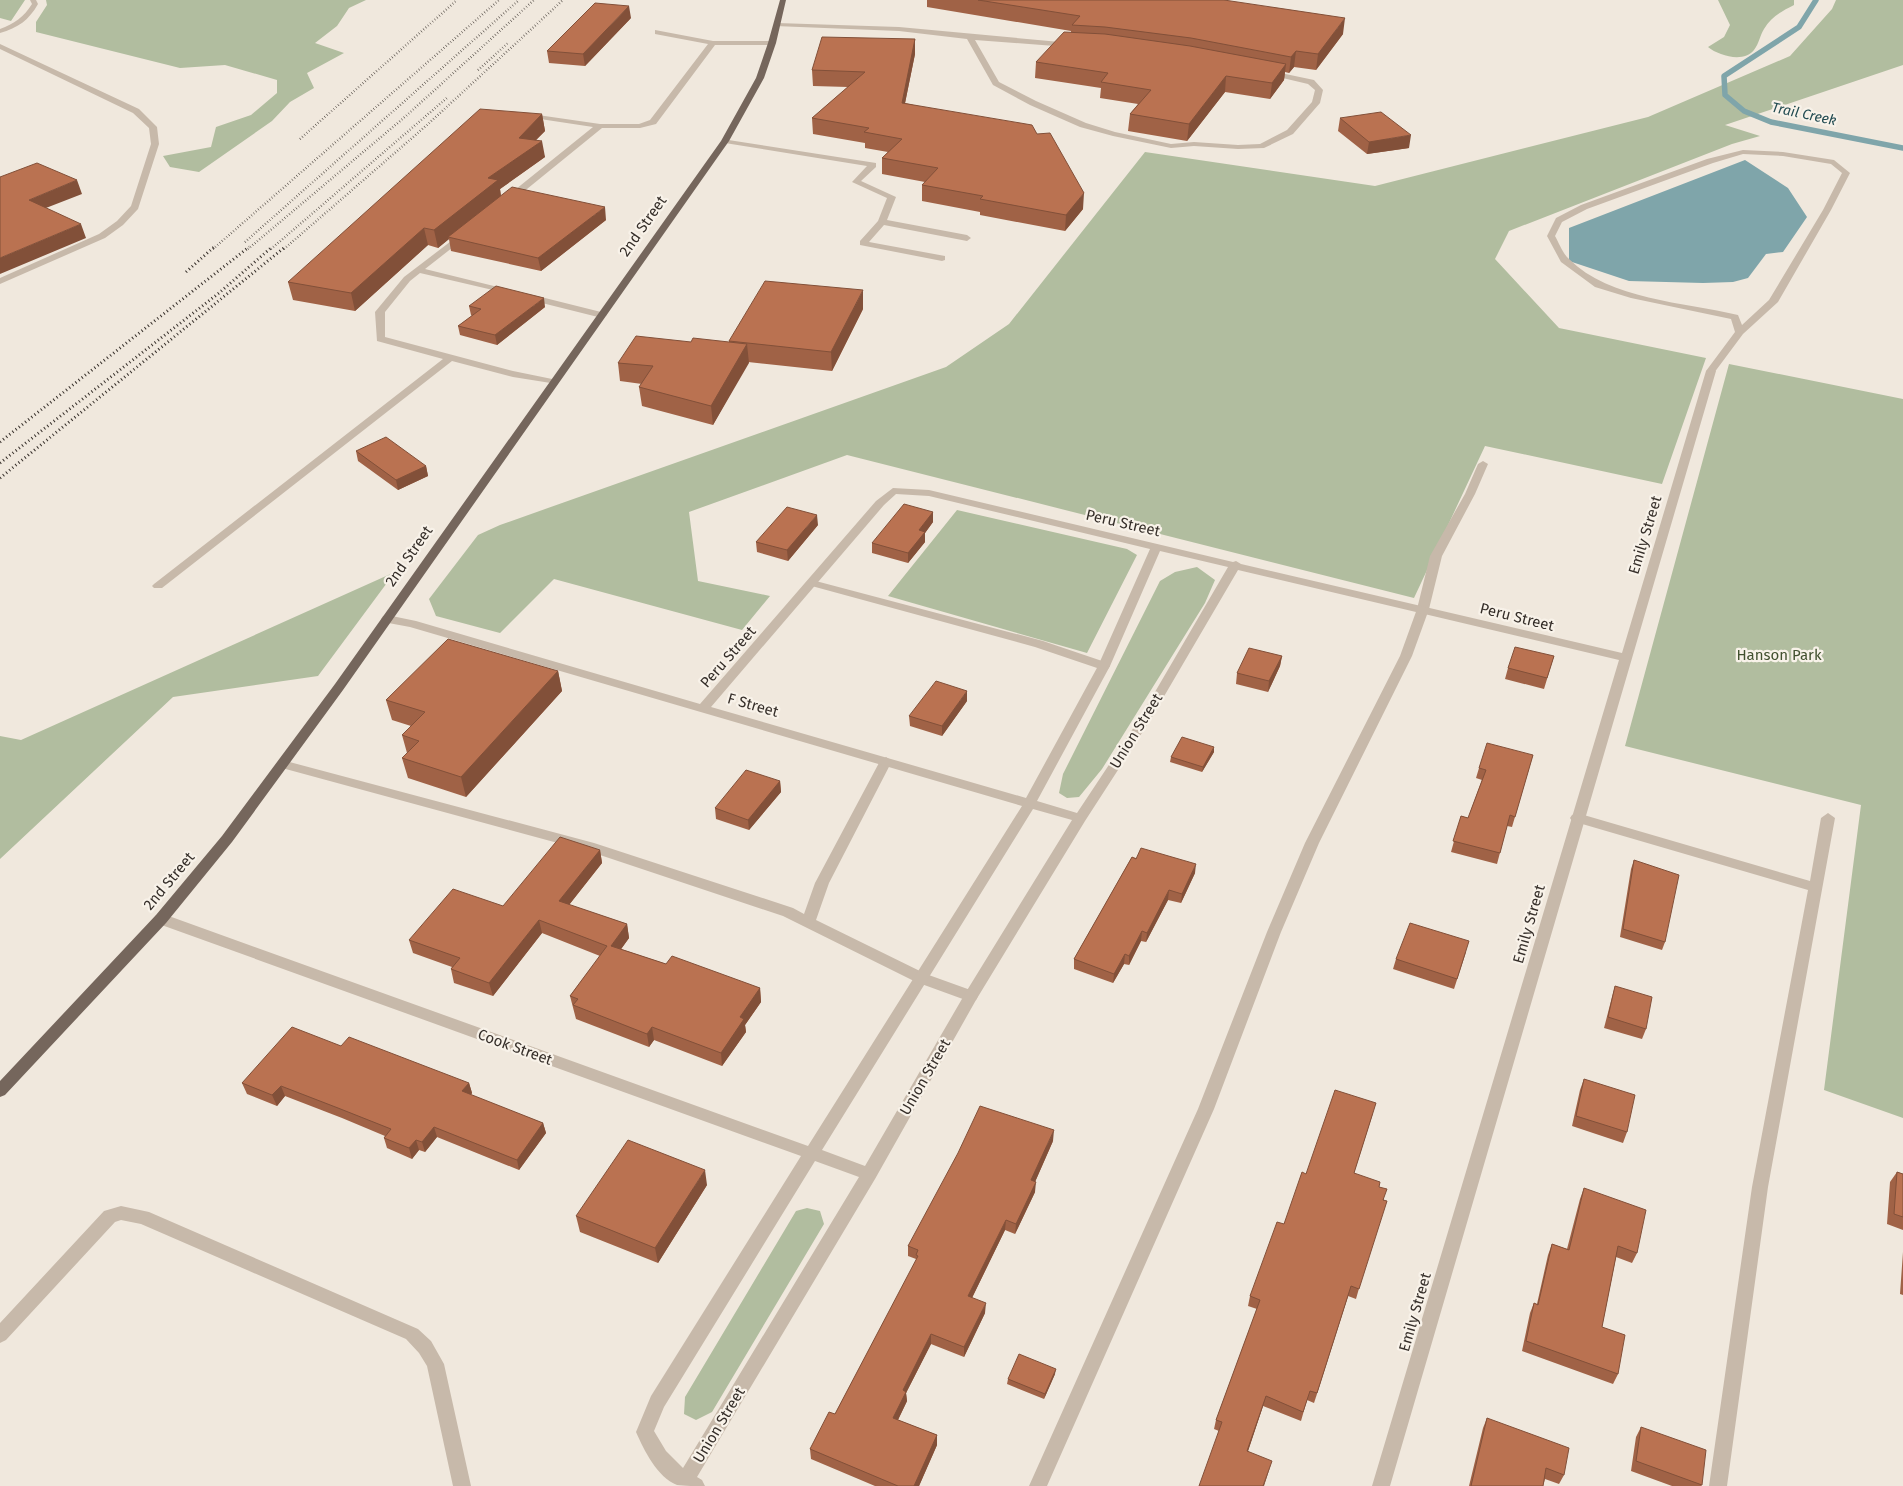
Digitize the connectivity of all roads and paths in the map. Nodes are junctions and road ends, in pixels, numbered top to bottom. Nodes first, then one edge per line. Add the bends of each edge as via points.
1 (33, 0) edge
2 (783, 0) edge
3 (777, 25) junction
4 (0, 32) edge
5 (658, 32) dead end
6 (970, 38) junction
7 (713, 43) junction
8 (772, 43) junction
9 (1076, 45) edge
10 (0, 46) edge
11 (1264, 72) edge
12 (526, 115) edge
13 (600, 126) junction
14 (725, 142) junction
15 (502, 204) edge
16 (882, 222) junction
17 (472, 228) edge
18 (967, 238) dead end
19 (942, 258) dead end
20 (419, 270) junction
21 (0, 281) edge
22 (602, 314) junction
23 (1740, 332) junction
24 (450, 358) junction
25 (554, 382) junction
26 (1483, 464) dead end
27 (1157, 546) junction
28 (1236, 564) junction
29 (812, 582) junction
30 (158, 586) dead end
31 (1422, 609) junction
32 (387, 619) junction
33 (1625, 658) junction
34 (1104, 666) junction
35 (704, 707) junction
36 (886, 761) junction
37 (282, 764) junction
38 (1030, 803) junction
39 (1080, 818) junction
40 (1577, 818) junction
41 (1828, 818) dead end
42 (1815, 887) junction
43 (161, 919) junction
44 (808, 922) junction
45 (921, 978) junction
46 (971, 996) junction
47 (0, 1091) edge
48 (810, 1155) junction
49 (869, 1174) junction
50 (0, 1335) edge
51 (691, 1483) edge
52 (462, 1486) edge
53 (1038, 1486) edge
54 (1381, 1486) edge
55 (1718, 1486) edge

1 - 4 street via 35,4 27,17 16,26
2 - 3 main road, 2nd Street
3 - 6 street via 899,29
3 - 8 main road, 2nd Street
5 - 7 street
6 - 9 street
6 - 11 street via 996,83 1033,103 1113,134 1172,146 1261,146 1290,132 1316,103 1319,90 1311,82
7 - 8 street
7 - 13 street via 653,122 640,126
8 - 14 main road, 2nd Street via 760,78
10 - 21 street via 136,111 153,127 155,144 134,207 120,223 102,236
12 - 13 street
13 - 15 street
14 - 16 street via 873,166 856,182 892,197
14 - 22 main road, 2nd Street
16 - 18 street
16 - 19 street via 863,243
17 - 20 street
20 - 22 street
20 - 24 street via 407,279 380,312 380,339
22 - 25 main road, 2nd Street
23 - 23 street, Emily Street via 1735,317 1598,285 1564,260 1551,236 1559,220 1584,207 1710,161 1744,152 1834,162 1846,173 1827,210 1773,302
23 - 33 street, Emily Street via 1711,371
24 - 25 street
24 - 30 street
25 - 32 main road, 2nd Street
26 - 31 street via 1436,556
27 - 28 street, Peru Street
27 - 29 street, Peru Street via 929,493 893,491
27 - 34 street, Union Street
28 - 31 street, Peru Street
28 - 39 street, Union Street via 1142,722
29 - 34 street via 1039,644
29 - 35 street, Peru Street
31 - 33 street, Peru Street
31 - 53 street via 1406,656 1312,843 1267,949 1206,1109
32 - 35 street, F Street
32 - 37 main road, 2nd Street
33 - 40 street, Emily Street
34 - 38 street, Union Street
35 - 36 street, F Street
36 - 38 street, F Street
36 - 44 street via 822,883
37 - 43 main road, 2nd Street via 227,839
37 - 44 street via 594,848 788,912
38 - 39 street, F Street
38 - 45 street, Union Street
39 - 46 street, Union Street
40 - 42 street
40 - 54 street, Emily Street
41 - 42 street
42 - 55 street via 1760,1187
43 - 47 main road, 2nd Street
43 - 48 street, Cook Street
44 - 45 street
45 - 46 street
45 - 48 street, Union Street
46 - 49 street, Union Street
48 - 49 street, Cook Street
48 - 51 street, Union Street via 657,1402 645,1432 658,1458
49 - 51 street, Union Street
50 - 52 street via 110,1216 121,1213 143,1217 412,1334 425,1347 434,1364

